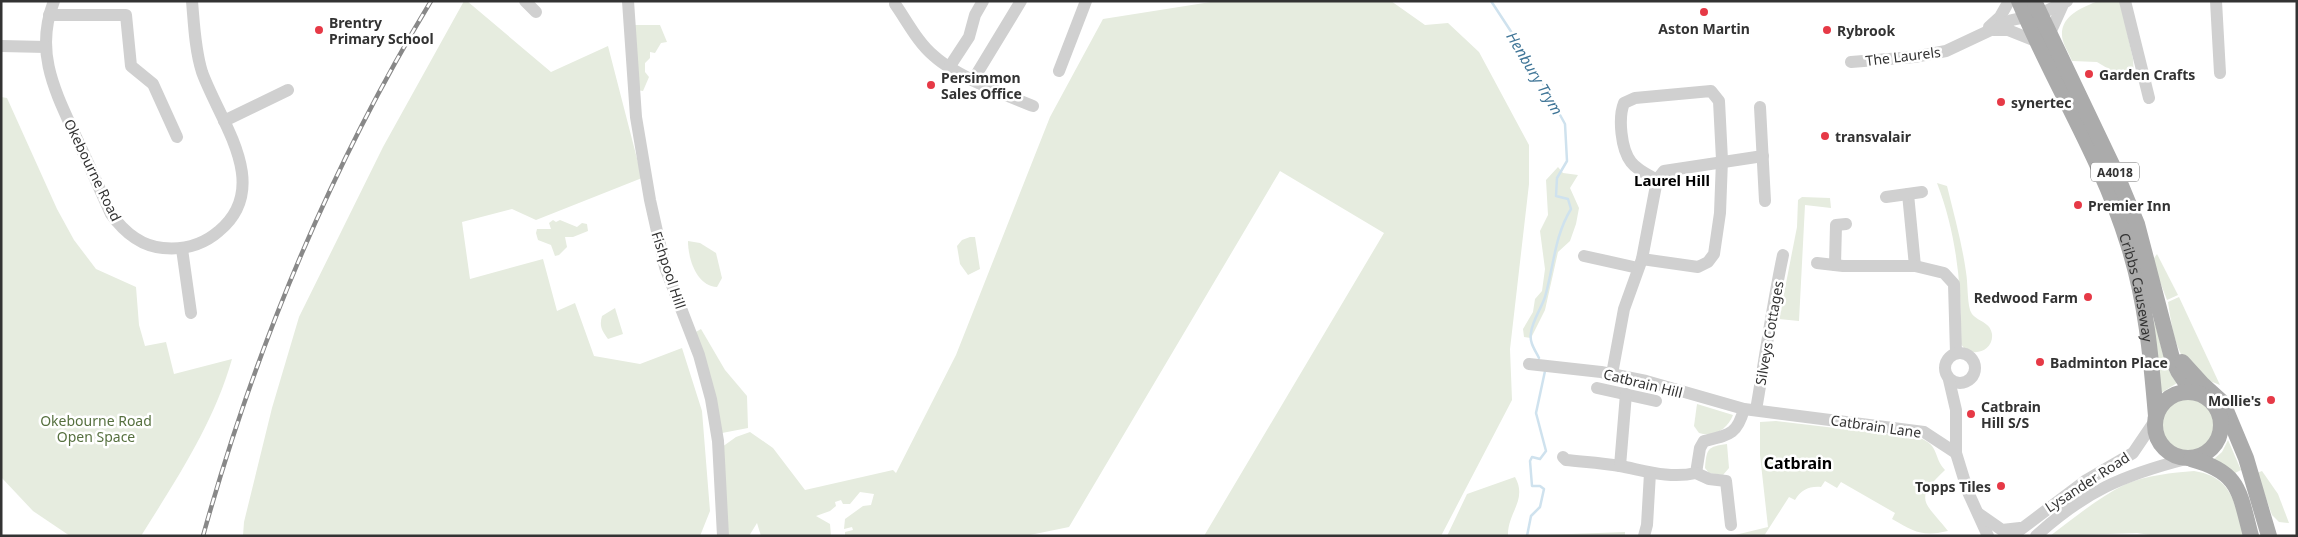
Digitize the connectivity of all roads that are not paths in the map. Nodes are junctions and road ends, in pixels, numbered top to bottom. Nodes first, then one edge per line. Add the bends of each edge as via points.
1 (54, 1) edge
2 (192, 1) edge
3 (525, 1) edge
4 (628, 1) edge
5 (983, 1) edge
6 (1021, 1) edge
7 (1086, 1) edge
8 (2009, 1) edge
9 (2019, 1) edge
10 (2125, 1) edge
11 (2216, 1) edge
12 (2063, 2) edge
13 (895, 4) dead end
14 (2034, 11) edge
15 (536, 12) dead end
16 (49, 15) junction
17 (1981, 34) junction
18 (2044, 37) junction
19 (1, 46) edge
20 (46, 47) junction
21 (1851, 62) dead end
22 (950, 66) junction
23 (1059, 71) dead end
24 (2220, 73) dead end
25 (973, 80) junction
26 (288, 90) dead end
27 (2148, 98) dead end
28 (1033, 106) dead end
29 (1760, 107) dead end
30 (224, 121) junction
31 (176, 137) dead end
32 (1763, 156) junction
33 (1722, 160) junction
34 (1657, 180) junction
35 (1922, 192) dead end
36 (1908, 194) junction
37 (1886, 197) dead end
38 (1765, 201) dead end
39 (1846, 224) dead end
40 (182, 249) junction
41 (1584, 256) dead end
42 (1783, 256) dead end
43 (1640, 263) junction
44 (1817, 263) dead end
45 (1835, 265) junction
46 (1915, 266) junction
47 (191, 313) dead end
48 (1956, 353) junction
49 (1529, 364) dead end
50 (1612, 374) junction
51 (1949, 380) junction
52 (1966, 382) junction
53 (1597, 388) dead end
54 (2201, 392) junction
55 (1626, 394) junction
56 (1656, 401) dead end
57 (1750, 409) junction
58 (1956, 410) junction
59 (2155, 419) junction
60 (1956, 453) junction
61 (1562, 457) dead end
62 (2188, 459) junction
63 (1620, 466) junction
64 (1650, 473) junction
65 (1696, 473) junction
66 (2086, 496) junction
67 (1977, 513) junction
68 (1731, 525) dead end
69 (2019, 533) edge
70 (723, 536) edge
71 (1644, 536) edge
72 (1988, 536) edge
73 (2036, 536) edge
74 (2251, 536) edge
75 (2268, 536) edge

1 - 16 street, Okebourne Road
2 - 30 street, Okebourne Road via 202,71
3 - 15 street
4 - 70 street, Fishpool Hill via 636,117 650,200 665,267 699,355 711,399 718,441
5 - 22 street via 969,37
6 - 25 street
7 - 23 street
8 - 17 street, The Laurels via 2000,17
9 - 14 main road, Cribbs Causeway / A4018
10 - 27 street via 2151,78
11 - 24 street
12 - 14 street, The Laurels
12 - 18 street
13 - 22 street via 934,57
14 - 17 street, The Laurels
14 - 18 main road, Cribbs Causeway / A4018
16 - 20 street, Okebourne Road
16 - 31 street via 126,15 131,66 153,84
17 - 18 street, The Laurels via 2008,30
17 - 21 street, The Laurels via 1932,55
18 - 54 main road, Cribbs Causeway / A4018 via 2115,170 2137,224 2168,338 2184,366 2202,384
18 - 59 main road, Cribbs Causeway / A4018 via 2128,242 2142,292 2149,335
19 - 20 street
20 - 40 street, Okebourne Road via 54,90 111,214 125,231 141,242 158,248
22 - 25 street
25 - 28 street
26 - 30 street
29 - 32 street
30 - 40 street, Okebourne Road via 241,160 241,198 222,229 207,240
32 - 33 street
32 - 38 street
33 - 34 street via 1664,171
33 - 34 street via 1719,101 1711,91 1635,98 1624,103 1622,120 1627,155 1632,163
33 - 43 street via 1718,230 1711,260 1701,266
34 - 43 street
35 - 36 street
36 - 37 street
36 - 46 street
39 - 45 street via 1836,225
40 - 47 street
41 - 43 street
42 - 57 street, Silveys Cottages via 1769,338
43 - 50 street via 1624,309
44 - 45 street
45 - 46 street
46 - 48 street via 1944,273 1954,284
48 - 51 street via 1948,358 1944,367
48 - 52 street via 1969,356 1974,362 1974,375
49 - 50 street, Catbrain Hill
50 - 57 street, Catbrain Hill
51 - 52 street
51 - 58 street
52 - 58 street
53 - 55 street
54 - 59 main road via 2184,392 2170,397 2160,406
54 - 62 main road, A4018 via 2219,413 2221,433 2206,454
54 - 75 main road, A4018 via 2224,403
55 - 56 street
55 - 63 street
57 - 60 street, Catbrain Lane via 1924,432
57 - 65 street, Silveys Cottages via 1731,434 1704,441
58 - 60 street
59 - 62 main road, A4018 via 2156,436 2161,446 2173,455
59 - 69 street, Lysander Road via 2133,453 2085,481
60 - 67 street
61 - 63 street
62 - 66 street, Lysander Road via 2146,469
62 - 74 main road, A4018 via 2212,465 2231,479 2241,498
63 - 64 street
64 - 65 street via 1681,476
64 - 71 street
65 - 68 street via 1708,479 1726,481
66 - 69 street
66 - 73 street, Lysander Road
67 - 69 street via 2002,530
67 - 72 street

